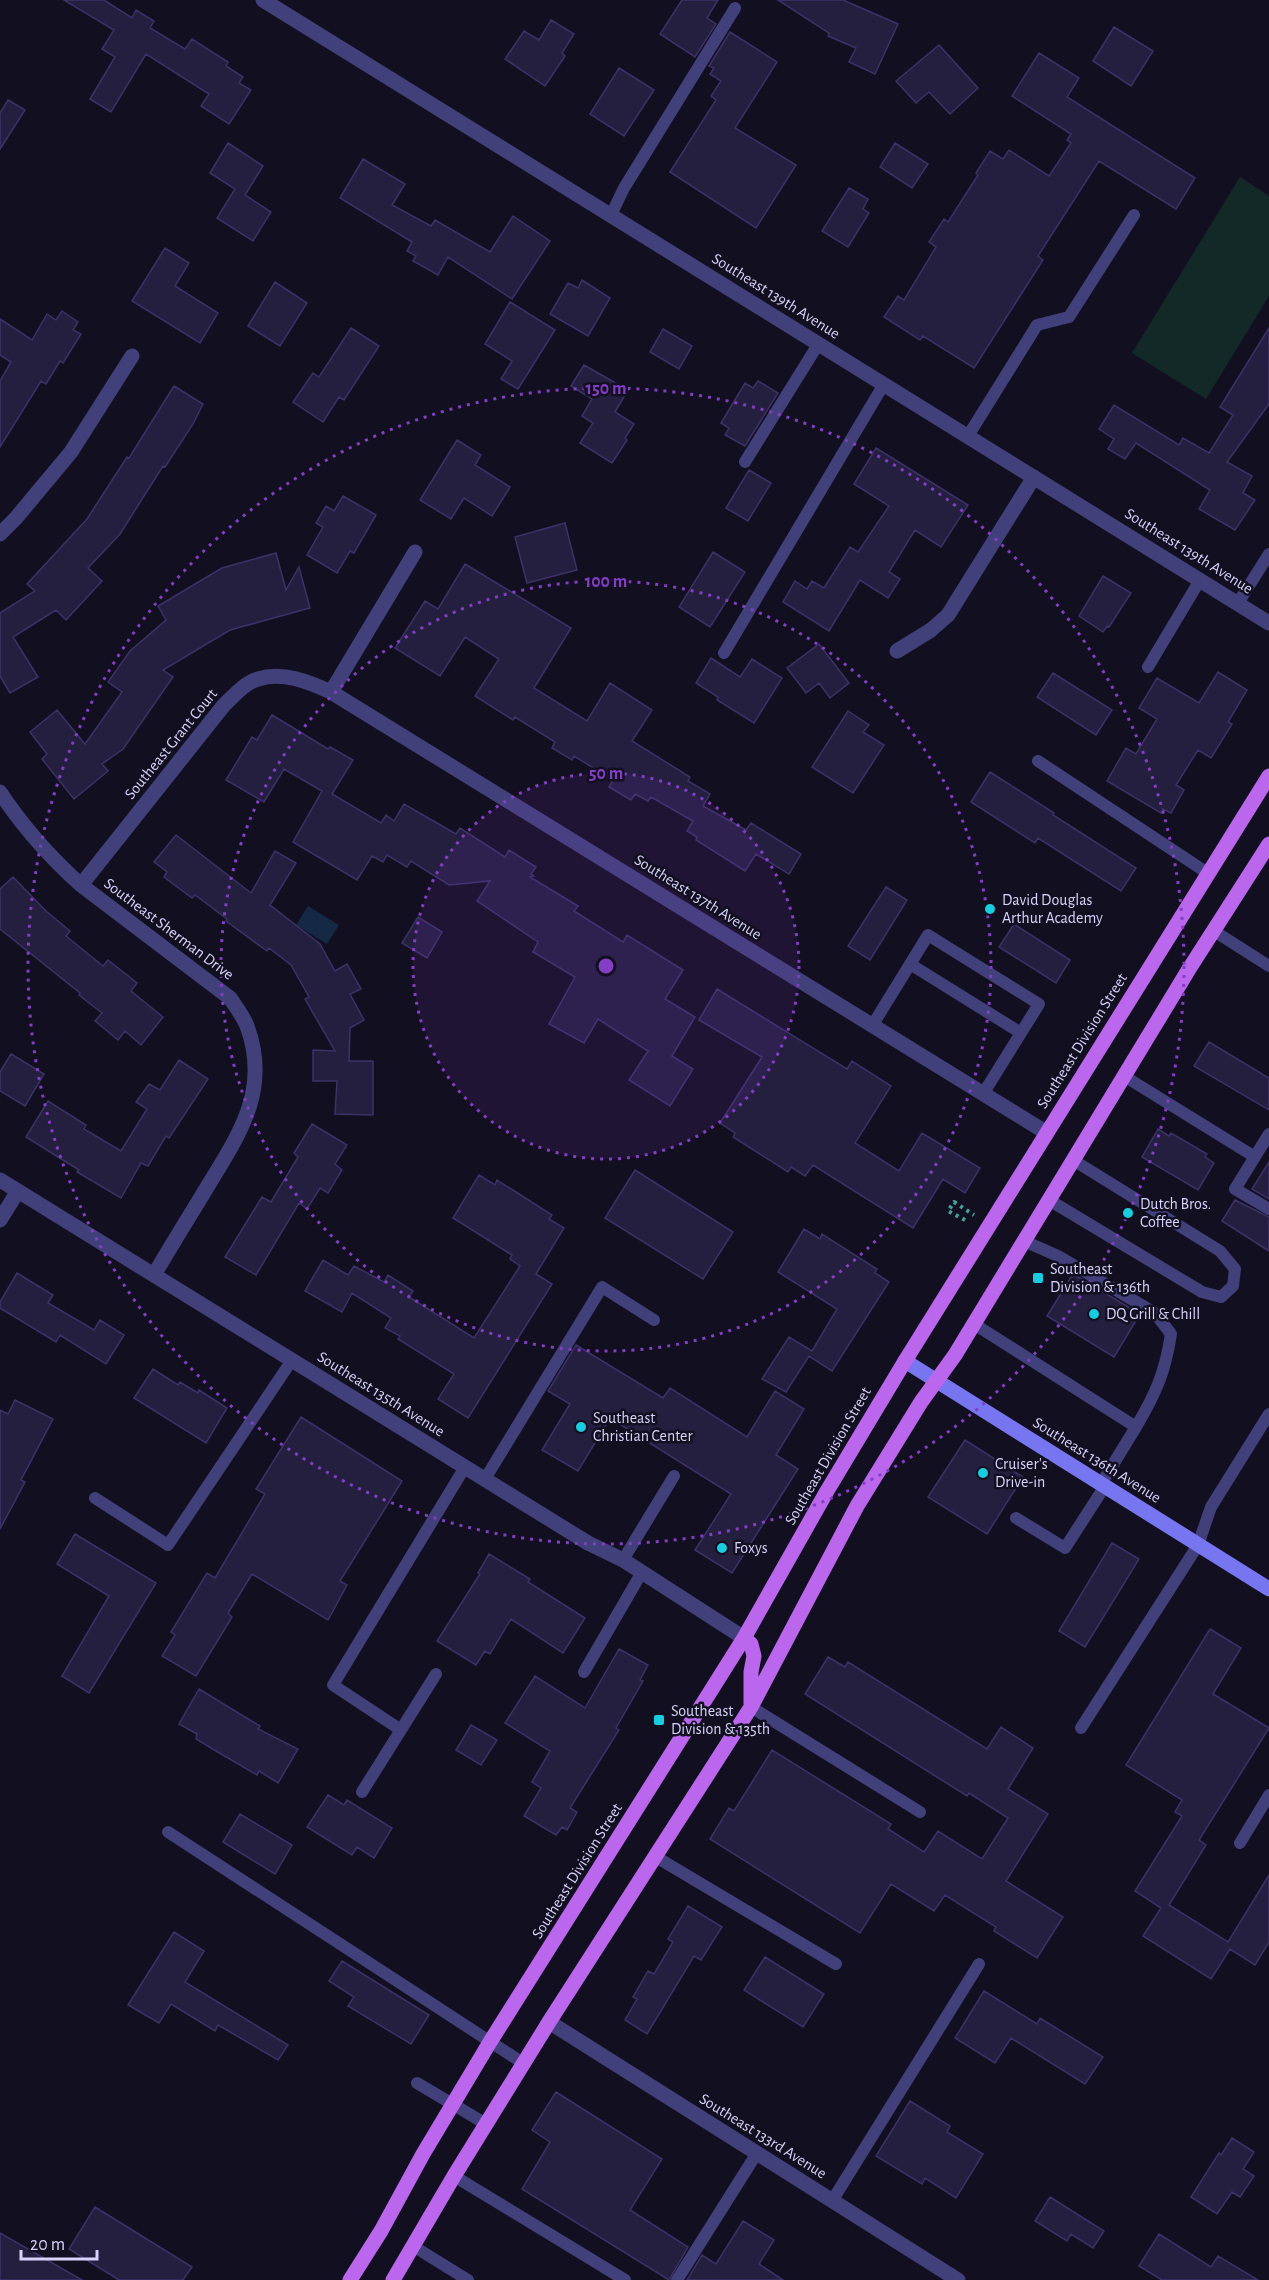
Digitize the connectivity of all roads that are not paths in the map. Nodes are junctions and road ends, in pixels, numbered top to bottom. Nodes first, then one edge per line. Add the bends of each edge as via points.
1 (263, 0) edge
2 (735, 8) dead end
3 (611, 215) junction
4 (1134, 215) dead end
5 (819, 343) junction
6 (132, 357) dead end
7 (884, 384) junction
8 (968, 436) junction
9 (745, 462) dead end
10 (1034, 477) junction
11 (0, 534) edge
12 (415, 552) dead end
13 (1269, 554) edge
14 (1200, 580) junction
15 (1238, 603) junction
16 (1269, 623) edge
17 (897, 651) dead end
18 (724, 653) dead end
19 (1149, 667) dead end
20 (331, 692) junction
21 (1038, 760) dead end
22 (1269, 776) edge
23 (0, 792) edge
24 (1269, 844) edge
25 (1209, 874) junction
26 (81, 885) junction
27 (1214, 931) junction
28 (910, 964) junction
29 (1269, 966) edge
30 (872, 1026) junction
31 (1021, 1033) junction
32 (1124, 1076) junction
33 (983, 1094) junction
34 (1047, 1133) junction
35 (1269, 1134) edge
36 (1255, 1157) junction
37 (1073, 1160) junction
38 (0, 1180) edge
39 (18, 1191) junction
40 (1049, 1200) junction
41 (1269, 1209) edge
42 (0, 1220) edge
43 (1024, 1241) junction
44 (154, 1275) junction
45 (654, 1320) dead end
46 (974, 1324) junction
47 (292, 1360) junction
48 (905, 1361) junction
49 (937, 1380) junction
50 (1269, 1414) edge
51 (1136, 1427) junction
52 (465, 1467) junction
53 (674, 1476) dead end
54 (484, 1479) junction
55 (1103, 1485) junction
56 (94, 1498) dead end
57 (1016, 1518) dead end
58 (1198, 1545) junction
59 (623, 1560) junction
60 (642, 1572) junction
61 (1269, 1589) edge
62 (744, 1638) junction
63 (584, 1672) dead end
64 (436, 1674) dead end
65 (751, 1707) junction
66 (1082, 1728) dead end
67 (401, 1730) junction
68 (362, 1792) dead end
69 (1269, 1795) edge
70 (920, 1812) dead end
71 (168, 1832) dead end
72 (1240, 1843) dead end
73 (656, 1857) junction
74 (836, 1964) dead end
75 (979, 1964) dead end
76 (549, 2022) junction
77 (490, 2042) junction
78 (524, 2063) junction
79 (417, 2083) dead end
80 (453, 2105) junction
81 (486, 2124) junction
82 (757, 2153) junction
83 (454, 2175) junction
84 (832, 2200) junction
85 (413, 2246) junction
86 (350, 2280) edge
87 (393, 2280) edge
88 (468, 2280) edge
89 (625, 2280) edge
90 (677, 2280) edge
91 (958, 2280) edge

1 - 3 street, Southeast 139th Avenue
2 - 3 lane
3 - 5 street, Southeast 139th Avenue
4 - 8 lane via 1069,317 1037,326
5 - 7 street, Southeast 139th Avenue
5 - 9 lane
6 - 11 street via 71,452
7 - 8 street, Southeast 139th Avenue
7 - 18 lane
8 - 10 street, Southeast 139th Avenue
10 - 14 street, Southeast 139th Avenue
10 - 17 street via 948,615
12 - 20 street
13 - 15 lane
14 - 15 street, Southeast 139th Avenue
14 - 19 lane
15 - 16 street, Southeast 139th Avenue
20 - 26 street, Southeast Grant Court via 284,676 258,678 241,688
20 - 30 street, Southeast 137th Avenue
21 - 25 lane
22 - 25 main road, Southeast Division Street
23 - 26 street, Southeast Sherman Drive via 35,838
24 - 27 main road
25 - 34 main road, Southeast Division Street
26 - 44 street, Southeast Sherman Drive via 230,998 246,1024 254,1053 256,1083 249,1114
27 - 29 lane
27 - 32 main road
28 - 30 lane
28 - 31 lane
28 - 31 lane via 928,935 1009,985 1039,1004
30 - 33 street, Southeast 137th Avenue
31 - 33 lane
32 - 36 lane
32 - 37 main road
33 - 34 street, Southeast 137th Avenue
34 - 48 main road, Southeast Division Street
35 - 36 lane
36 - 41 lane via 1235,1189
37 - 40 main road
37 - 40 lane via 1220,1251 1235,1269 1233,1286 1221,1297 1202,1292
38 - 39 street, Southeast 135th Avenue
39 - 42 street
39 - 44 street, Southeast 135th Avenue
40 - 43 main road
43 - 46 main road
43 - 51 lane via 1058,1256 1155,1313 1171,1334 1167,1364
44 - 47 street, Southeast 135th Avenue
45 - 54 lane via 602,1287
46 - 49 main road
46 - 51 lane
47 - 52 street, Southeast 135th Avenue
47 - 56 lane via 168,1545
48 - 49 street, Southeast 136th Avenue
48 - 62 main road, Southeast Division Street
49 - 55 street, Southeast 136th Avenue
49 - 65 main road via 857,1506
50 - 58 lane via 1211,1507
51 - 55 lane
52 - 54 street, Southeast 135th Avenue
52 - 67 lane via 333,1685
53 - 59 lane
54 - 59 street, Southeast 135th Avenue
55 - 57 lane via 1065,1548
55 - 58 street, Southeast 136th Avenue
58 - 61 street, Southeast 136th Avenue
58 - 66 lane
59 - 60 street, Southeast 135th Avenue
60 - 62 street, Southeast 135th Avenue
60 - 63 lane
62 - 65 main road via 751,1644 754,1656
62 - 77 main road, Southeast Division Street
64 - 67 lane
65 - 70 lane
65 - 73 main road
67 - 68 lane
69 - 72 lane
71 - 77 lane
73 - 74 lane
73 - 76 main road
75 - 84 lane
76 - 78 main road
76 - 82 street, Southeast 133rd Avenue
77 - 78 lane
77 - 80 main road, Southeast Division Street
78 - 81 main road
79 - 80 lane
80 - 81 lane
80 - 86 main road, Southeast Division Street
81 - 83 main road
82 - 84 street, Southeast 133rd Avenue
82 - 90 lane
83 - 85 main road
83 - 89 lane
84 - 91 street, Southeast 133rd Avenue
85 - 87 main road
85 - 88 lane

